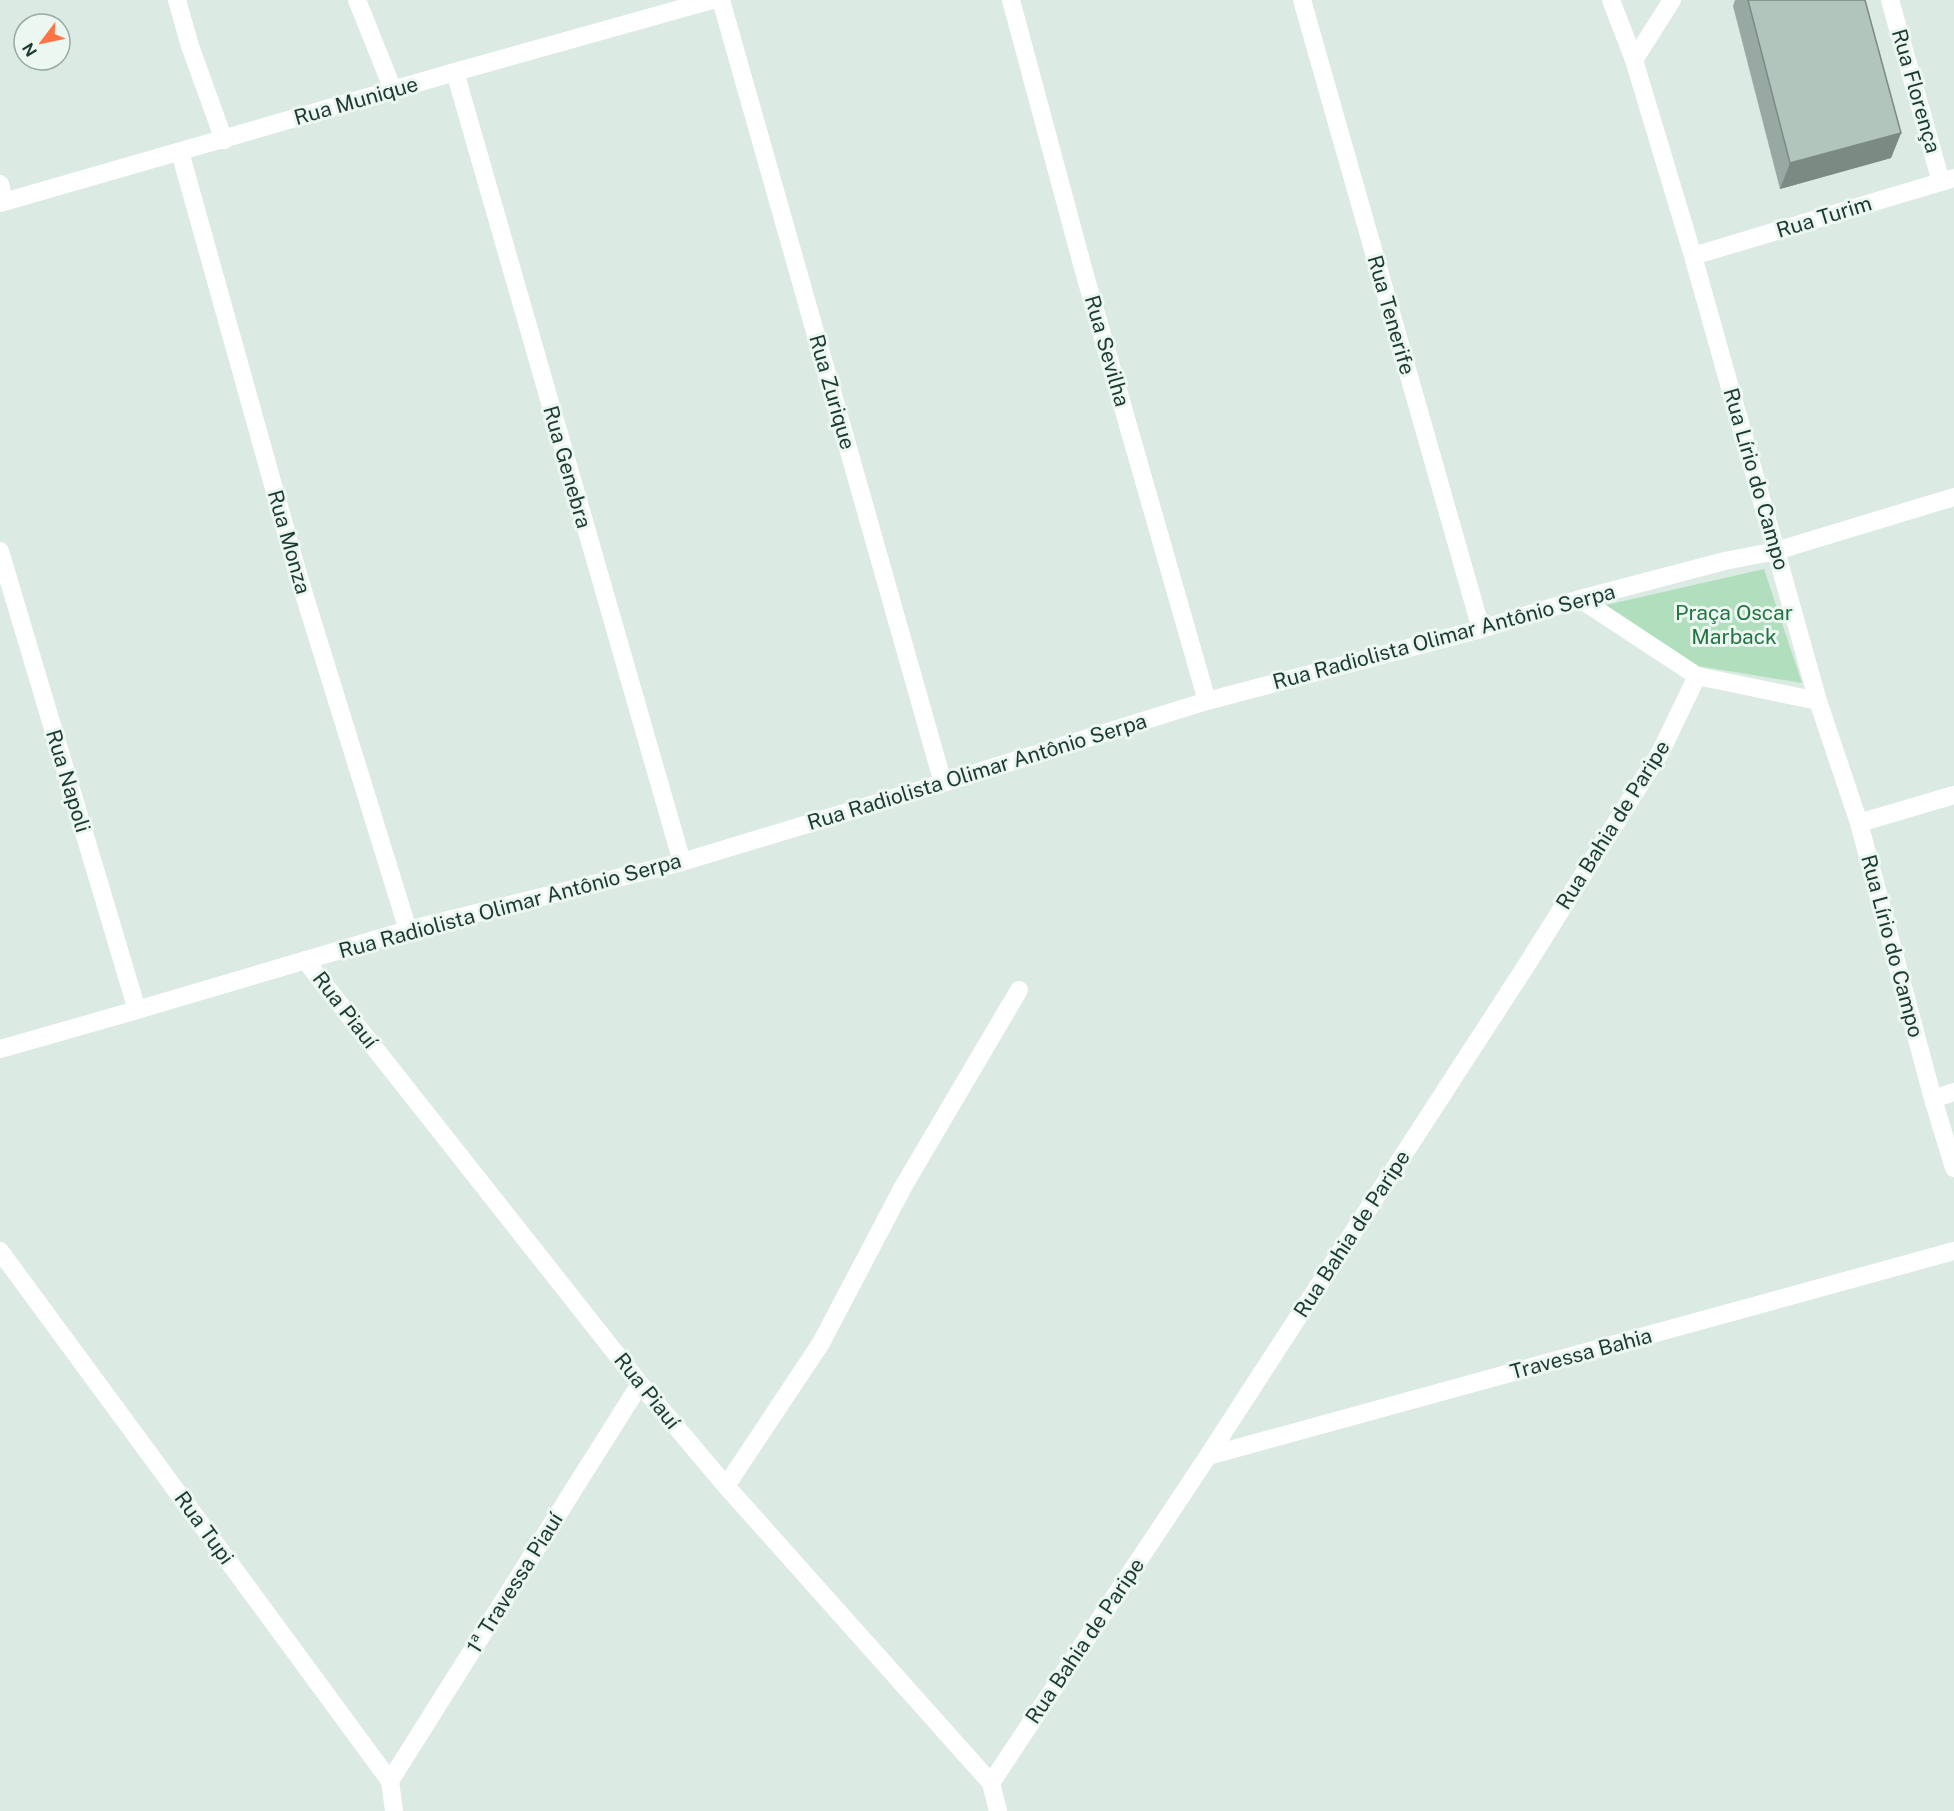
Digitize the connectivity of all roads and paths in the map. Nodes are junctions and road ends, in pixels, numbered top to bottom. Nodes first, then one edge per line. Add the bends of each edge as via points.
1 (177, 0) edge
2 (357, 0) edge
3 (712, 0) edge
4 (721, 0) edge
5 (1011, 0) edge
6 (1302, 0) edge
7 (1611, 0) edge
8 (1672, 0) edge
9 (1890, 0) edge
10 (1634, 60) junction
11 (455, 72) junction
12 (393, 90) junction
13 (224, 140) junction
14 (180, 152) junction
15 (1948, 180) edge
16 (0, 184) edge
17 (2, 202) edge
18 (1693, 256) junction
19 (1954, 497) edge
20 (0, 551) edge
21 (1776, 551) junction
22 (1580, 598) junction
23 (1481, 630) junction
24 (1697, 676) junction
25 (1818, 700) junction
26 (1207, 701) junction
27 (943, 783) junction
28 (1954, 795) edge
29 (1859, 823) junction
30 (682, 862) junction
31 (408, 930) junction
32 (305, 960) junction
33 (1019, 990) dead end
34 (137, 1010) junction
35 (0, 1049) edge
36 (1954, 1092) edge
37 (1933, 1099) junction
38 (1954, 1168) edge
39 (0, 1251) edge
40 (1954, 1251) edge
41 (640, 1384) junction
42 (1208, 1456) junction
43 (726, 1486) junction
44 (390, 1781) junction
45 (991, 1783) junction
46 (394, 1811) edge
47 (998, 1811) edge

1 - 13 street
2 - 12 street
3 - 11 street, Rua Munique
4 - 27 street, Rua Zurique
5 - 26 street, Rua Sevilha
6 - 23 street, Rua Tenerife
7 - 10 street, Rua Lírio do Campo
8 - 10 street
9 - 15 street, Rua Florença
10 - 18 street, Rua Lírio do Campo
11 - 12 street, Rua Munique
11 - 30 street, Rua Genebra
12 - 13 street, Rua Munique
13 - 14 street, Rua Munique
14 - 17 street, Rua Munique
14 - 31 street, Rua Monza via 298,578
15 - 18 street, Rua Turim
16 - 17 street
18 - 21 street, Rua Lírio do Campo
19 - 21 street, Rua Radiolista Olimar Antônio Serpa
20 - 34 street, Rua Napoli
21 - 22 street, Rua Radiolista Olimar Antônio Serpa
21 - 25 street, Rua Lírio do Campo
22 - 23 street, Rua Radiolista Olimar Antônio Serpa
22 - 24 street
23 - 26 street, Rua Radiolista Olimar Antônio Serpa
24 - 25 street
24 - 42 street, Rua Bahia de Paripe via 1661,750 1518,979
25 - 29 street, Rua Lírio do Campo
26 - 27 street, Rua Radiolista Olimar Antônio Serpa
27 - 30 street, Rua Radiolista Olimar Antônio Serpa
28 - 29 street
29 - 37 street, Rua Lírio do Campo
30 - 31 street, Rua Radiolista Olimar Antônio Serpa
31 - 32 street, Rua Radiolista Olimar Antônio Serpa
32 - 34 street, Rua Radiolista Olimar Antônio Serpa
32 - 41 street, Rua Piauí
33 - 43 street via 903,1187 821,1343
34 - 35 street, Rua Radiolista Olimar Antônio Serpa
36 - 37 street
37 - 38 street, Rua Lírio do Campo
39 - 44 street, Rua Tupi
40 - 42 street, Travessa Bahia
41 - 43 street, Rua Piauí
41 - 44 street, 1ª Travessa Piauí
42 - 45 street, Rua Bahia de Paripe
43 - 45 street, Rua Piauí
44 - 46 street, Rua Tupi
45 - 47 street, Rua Piauí

